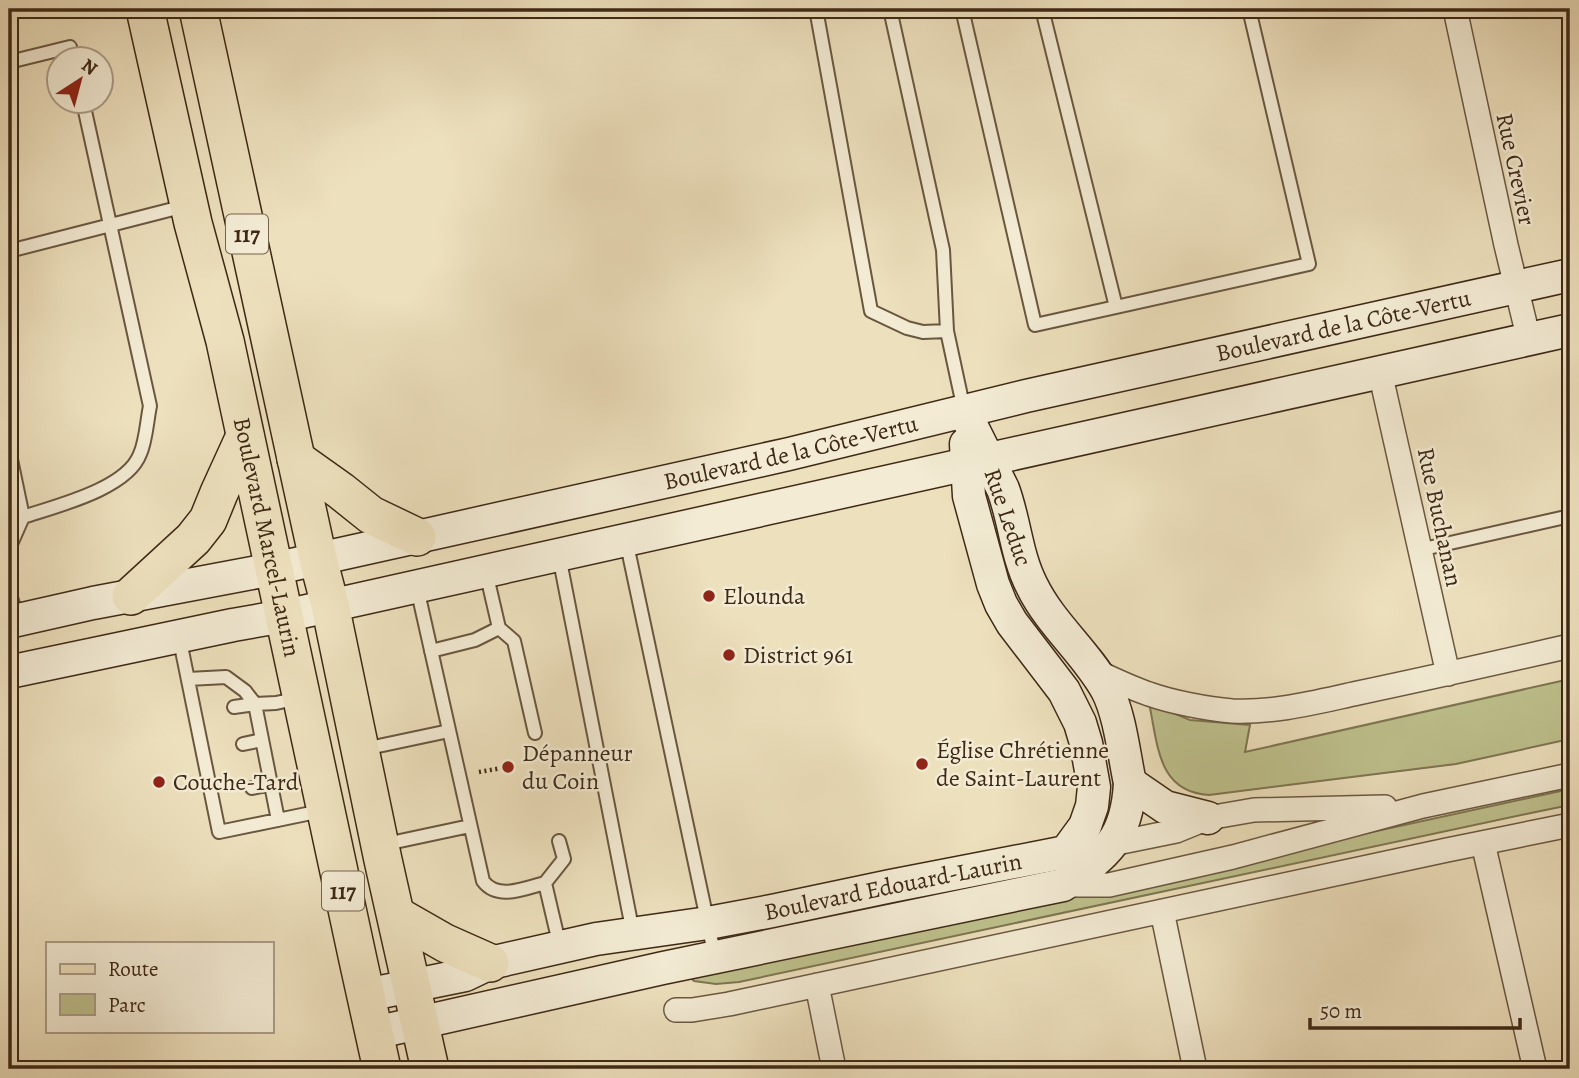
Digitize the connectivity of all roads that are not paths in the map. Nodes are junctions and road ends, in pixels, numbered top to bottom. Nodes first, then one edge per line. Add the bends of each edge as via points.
1 (145, 9) edge
2 (198, 9) edge
3 (816, 9) edge
4 (890, 9) edge
5 (962, 9) edge
6 (1042, 9) edge
7 (1249, 9) edge
8 (1455, 9) edge
9 (46, 53) edge
10 (9, 62) edge
11 (86, 116) edge
12 (9, 134) edge
13 (9, 145) edge
14 (189, 205) junction
15 (110, 225) junction
16 (9, 251) edge
17 (1570, 275) edge
18 (1516, 287) junction
19 (1116, 307) junction
20 (1570, 330) edge
21 (947, 331) junction
22 (1529, 340) junction
23 (1380, 372) junction
24 (964, 411) junction
25 (245, 436) junction
26 (9, 450) edge
27 (296, 459) junction
28 (978, 461) junction
29 (1570, 516) edge
30 (23, 517) junction
31 (416, 537) junction
32 (626, 540) junction
33 (10, 544) edge
34 (1419, 550) junction
35 (558, 555) junction
36 (318, 559) junction
37 (273, 569) junction
38 (486, 572) junction
39 (9, 583) edge
40 (416, 587) junction
41 (131, 596) junction
42 (330, 606) junction
43 (12, 611) edge
44 (284, 616) junction
45 (499, 628) junction
46 (178, 636) junction
47 (1570, 646) edge
48 (431, 651) junction
49 (1095, 671) junction
50 (9, 672) edge
51 (1448, 674) junction
52 (188, 679) junction
53 (303, 697) junction
54 (255, 704) junction
55 (234, 707) dead end
56 (449, 731) junction
57 (535, 733) dead end
58 (262, 740) junction
59 (243, 744) dead end
60 (360, 750) junction
61 (1570, 775) edge
62 (271, 783) junction
63 (1130, 783) junction
64 (252, 788) dead end
65 (1423, 806) junction
66 (326, 810) junction
67 (1208, 818) junction
68 (278, 820) junction
69 (1570, 825) edge
70 (470, 826) junction
71 (559, 841) dead end
72 (1483, 842) junction
73 (1111, 844) junction
74 (380, 845) junction
75 (1066, 852) junction
76 (545, 883) junction
77 (1063, 885) junction
78 (1162, 911) junction
79 (397, 915) junction
80 (708, 923) junction
81 (633, 933) junction
82 (596, 939) junction
83 (560, 947) junction
84 (715, 958) junction
85 (490, 963) junction
86 (600, 984) junction
87 (412, 985) junction
88 (817, 985) junction
89 (366, 995) junction
90 (676, 1010) dead end
91 (421, 1024) junction
92 (374, 1033) junction
93 (383, 1069) edge
94 (430, 1069) edge
95 (834, 1069) edge
96 (1195, 1069) edge
97 (1535, 1069) edge

1 - 14 main road, Boulevard Marcel-Laurin / 117
2 - 27 main road, Boulevard Marcel-Laurin / 117
3 - 21 lane via 871,311 907,328
4 - 21 lane via 943,250
5 - 19 lane via 1035,325
6 - 19 lane
7 - 19 lane via 1309,264
8 - 18 street, Rue Crevier
9 - 10 lane
11 - 15 lane
12 - 13 lane
14 - 15 lane
14 - 25 main road, Boulevard Marcel-Laurin / 117
15 - 16 lane
15 - 30 lane via 150,406 140,455 126,474 93,493
17 - 18 main road, Boulevard de la Côte-Vertu
18 - 22 street, Rue Crevier
18 - 24 main road, Boulevard de la Côte-Vertu
20 - 22 main road, Boulevard de la Côte-Vertu
21 - 24 lane
22 - 23 main road, Boulevard de la Côte-Vertu
23 - 28 main road, Boulevard de la Côte-Vertu
23 - 34 street, Rue Buchanan
24 - 28 main road, Rue Leduc
24 - 31 main road, Boulevard de la Côte-Vertu
25 - 37 main road, Boulevard Marcel-Laurin / 117
25 - 41 main road via 208,520
26 - 30 lane
27 - 31 main road via 371,515
27 - 36 main road, Boulevard Marcel-Laurin / 117
28 - 32 main road, Boulevard de la Côte-Vertu
28 - 49 main road, Rue Leduc via 1007,500 1031,584 1052,619
28 - 75 main road, Rue Leduc via 969,496 993,584 1024,640 1064,691 1086,743 1094,787 1092,806 1085,826
29 - 34 lane
30 - 33 lane
31 - 36 main road, Boulevard de la Côte-Vertu
32 - 35 main road, Boulevard de la Côte-Vertu
32 - 80 lane
33 - 39 lane
34 - 51 street, Rue Buchanan
35 - 38 main road, Boulevard de la Côte-Vertu
35 - 81 lane
36 - 37 main road, Boulevard de la Côte-Vertu
36 - 42 main road, Boulevard Marcel-Laurin / 117
37 - 41 main road, Boulevard de la Côte-Vertu
37 - 44 main road, Boulevard Marcel-Laurin / 117
38 - 40 main road, Boulevard de la Côte-Vertu
38 - 45 lane
40 - 42 main road, Boulevard de la Côte-Vertu
40 - 48 lane
41 - 43 main road, Boulevard de la Côte-Vertu
42 - 44 main road, Boulevard de la Côte-Vertu
42 - 60 main road, Boulevard Marcel-Laurin / 117
44 - 46 main road, Boulevard de la Côte-Vertu
44 - 53 main road, Boulevard Marcel-Laurin / 117
45 - 48 lane via 475,640
45 - 57 lane via 514,641
46 - 50 main road, Boulevard de la Côte-Vertu
46 - 52 lane
47 - 51 street
48 - 56 lane
49 - 51 street via 1149,695 1230,711 1278,709
49 - 63 main road, Rue Leduc via 1114,707
52 - 54 lane via 226,677
52 - 68 lane via 207,750 219,832
53 - 54 lane
53 - 66 main road, Boulevard Marcel-Laurin / 117
54 - 55 lane
54 - 58 lane
56 - 60 lane
56 - 70 lane
58 - 59 lane
58 - 62 lane
60 - 74 main road, Boulevard Marcel-Laurin / 117
61 - 65 street, Boulevard Edouard-Laurin
62 - 64 lane
62 - 68 lane
63 - 67 main road via 1165,807
63 - 73 main road, Rue Leduc via 1127,810
65 - 67 street, Boulevard Edouard-Laurin via 1255,810
65 - 77 street, Boulevard Edouard-Laurin via 1109,885
66 - 68 lane
66 - 89 main road, Boulevard Marcel-Laurin / 117
67 - 73 street, Boulevard Edouard-Laurin via 1176,831
69 - 72 street
70 - 74 lane
70 - 76 lane via 483,881 491,890 508,892
71 - 76 lane via 564,859
72 - 78 street
72 - 97 street
73 - 75 street, Boulevard Edouard-Laurin
73 - 77 main road, Rue Leduc
74 - 79 main road, Boulevard Marcel-Laurin / 117
75 - 80 main road, Boulevard Edouard-Laurin
76 - 83 lane
77 - 84 main road, Boulevard Edouard-Laurin
78 - 88 street
78 - 96 street
79 - 85 main road via 455,949
79 - 87 main road, Boulevard Marcel-Laurin / 117
80 - 81 main road, Boulevard Edouard-Laurin
80 - 84 lane
81 - 82 main road, Boulevard Edouard-Laurin
82 - 83 main road, Boulevard Edouard-Laurin
82 - 86 main road
83 - 85 main road, Boulevard Edouard-Laurin
84 - 86 main road, Boulevard Edouard-Laurin
85 - 87 main road, Boulevard Edouard-Laurin via 466,975
86 - 91 main road, Boulevard Edouard-Laurin
87 - 89 main road, Boulevard Edouard-Laurin
87 - 91 main road, Boulevard Marcel-Laurin / 117
88 - 90 street
88 - 95 street
89 - 92 main road, Boulevard Marcel-Laurin / 117
91 - 92 main road, Boulevard Edouard-Laurin
91 - 94 main road, Boulevard Marcel-Laurin / 117
92 - 93 main road, Boulevard Marcel-Laurin / 117

